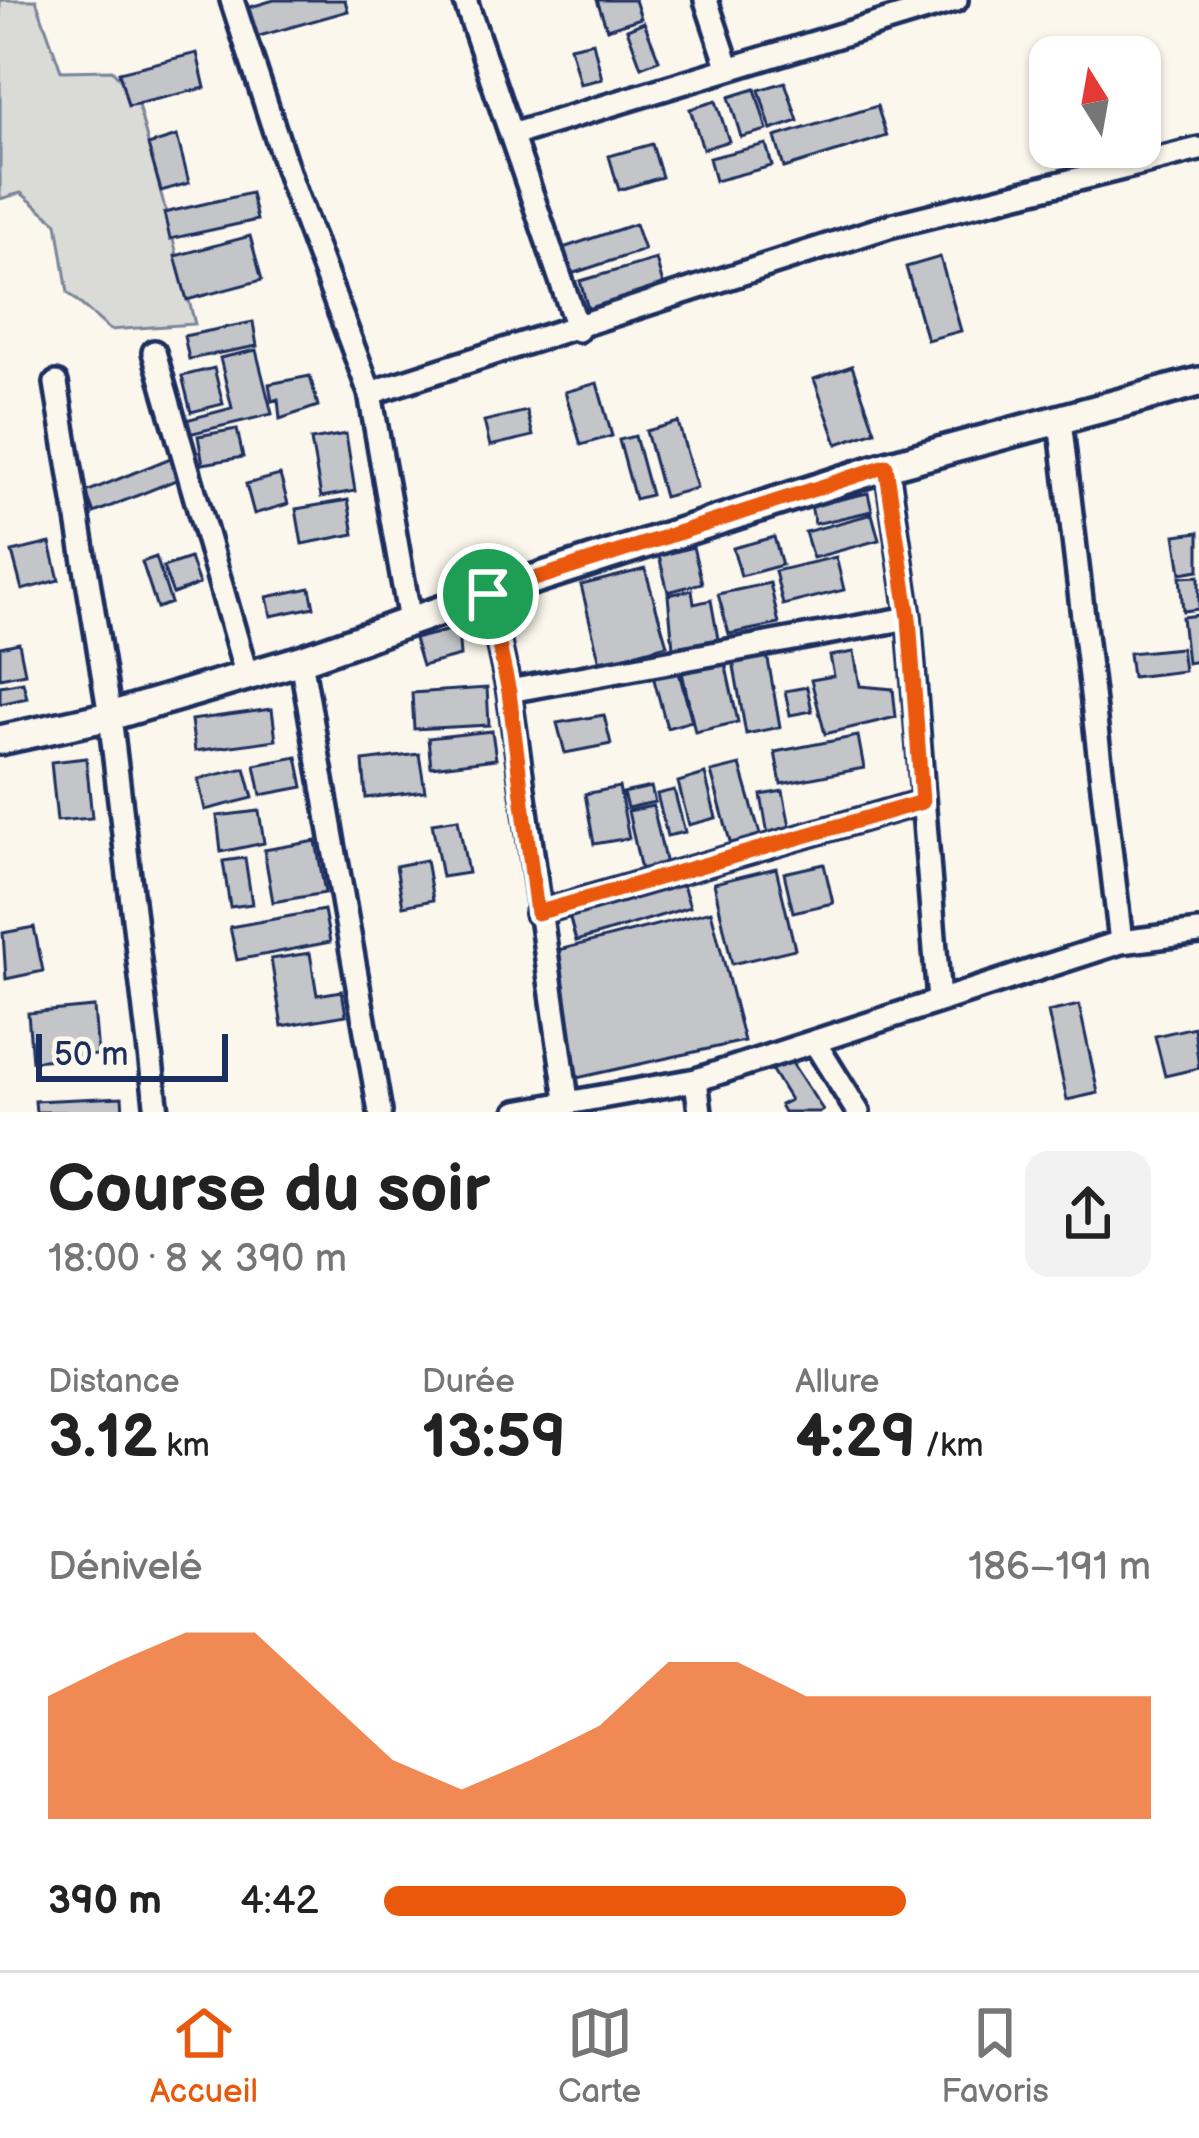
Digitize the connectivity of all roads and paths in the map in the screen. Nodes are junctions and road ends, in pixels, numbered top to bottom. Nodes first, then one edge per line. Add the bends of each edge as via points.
1 (232, 0) edge
2 (465, 0) edge
3 (706, 0) edge
4 (956, 0) edge
5 (728, 65) junction
6 (511, 134) junction
7 (1199, 149) edge
8 (578, 331) junction
9 (154, 352) dead end
10 (56, 382) dead end
11 (1199, 382) edge
12 (370, 393) junction
13 (1060, 421) junction
14 (886, 466) junction
15 (488, 594) junction
16 (909, 618) junction
17 (410, 621) junction
18 (301, 660) junction
19 (246, 673) junction
20 (509, 692) junction
21 (110, 716) junction
22 (0, 740) edge
23 (922, 802) junction
24 (537, 913) junction
25 (1199, 932) edge
26 (1121, 942) junction
27 (939, 1001) junction
28 (815, 1043) junction
29 (696, 1080) junction
30 (567, 1100) junction
31 (158, 1112) edge
32 (380, 1112) edge
33 (517, 1112) edge
34 (700, 1112) edge
35 (858, 1112) edge

1 - 12 street
2 - 6 street
3 - 5 street
4 - 5 street
5 - 6 street
6 - 8 street
7 - 8 street via 889,226
8 - 12 street
9 - 19 street
10 - 21 street
11 - 13 street
12 - 17 street
13 - 14 street
13 - 26 street
14 - 15 street
14 - 16 street
15 - 17 street
15 - 20 street
16 - 20 street
16 - 23 street
17 - 18 street
18 - 19 street
18 - 32 street
19 - 21 street
20 - 24 street
21 - 22 street
21 - 31 street
23 - 24 street
23 - 27 street
24 - 30 street
25 - 26 street
26 - 27 street
27 - 28 street
28 - 29 street
28 - 35 street
29 - 30 street
29 - 34 street
30 - 33 street

